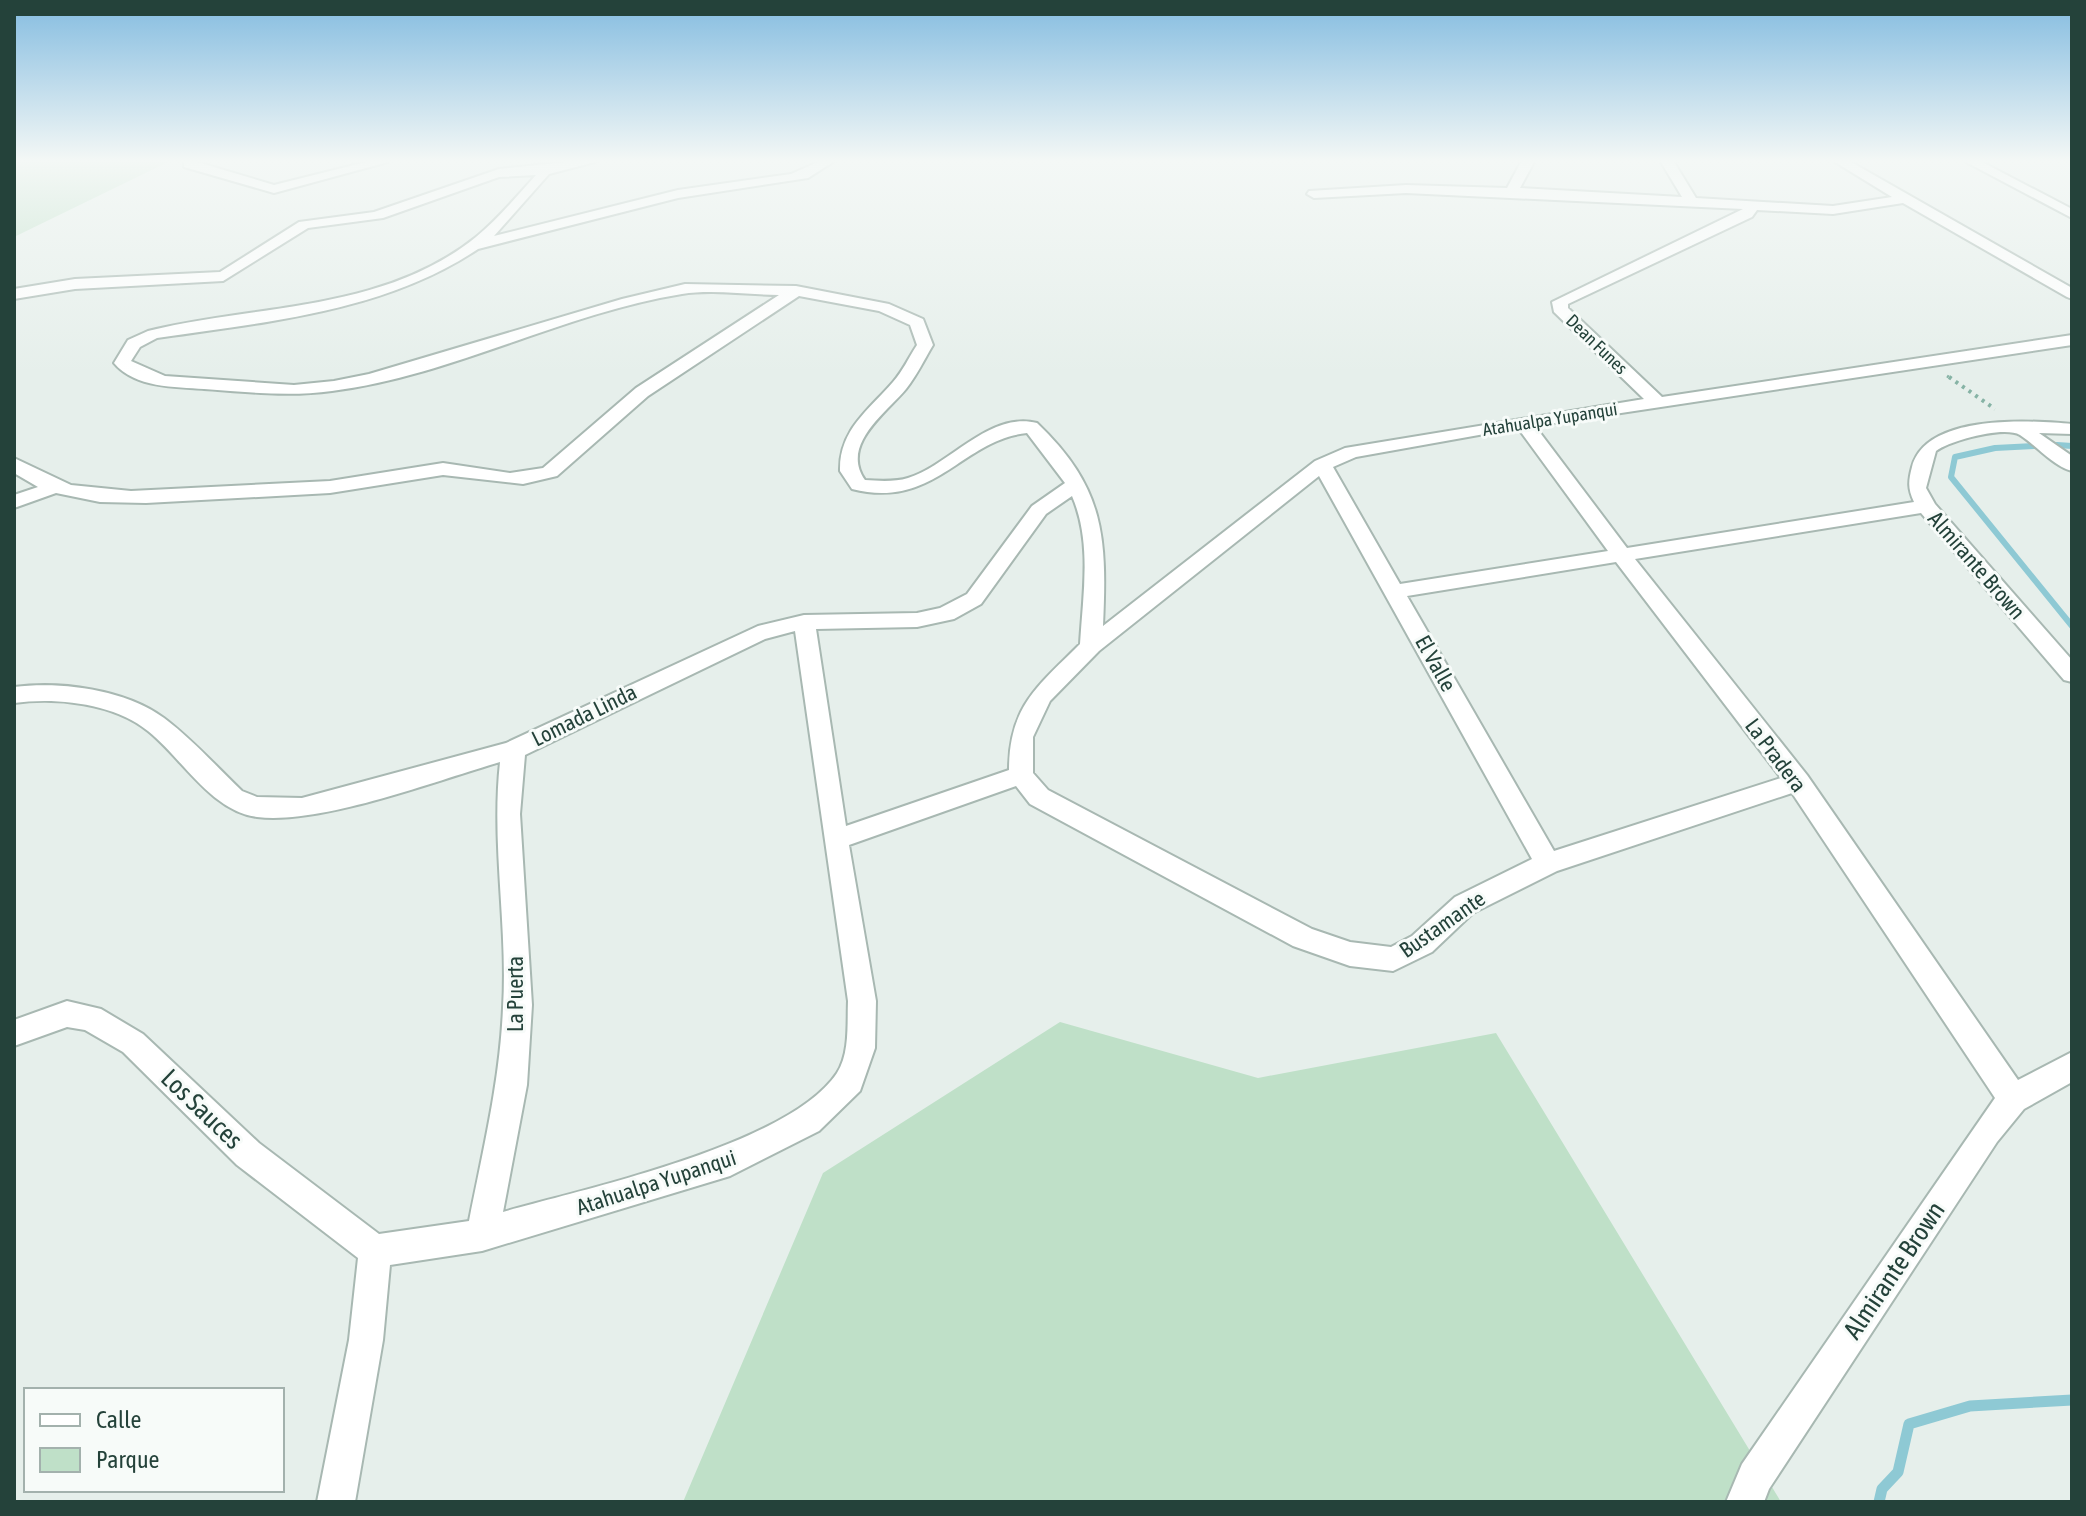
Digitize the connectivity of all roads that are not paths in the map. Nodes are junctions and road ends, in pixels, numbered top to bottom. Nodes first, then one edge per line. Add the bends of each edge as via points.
1 (288, 233) edge
2 (486, 233) edge
3 (527, 233) edge
4 (1707, 233) edge
5 (1964, 233) edge
6 (472, 247) junction
7 (796, 291) junction
8 (14, 294) edge
9 (2072, 294) edge
10 (2072, 340) edge
11 (1658, 403) junction
12 (1523, 422) junction
13 (2023, 429) junction
14 (2072, 429) edge
15 (14, 464) edge
16 (1322, 465) junction
17 (2072, 465) edge
18 (1074, 485) junction
19 (54, 487) junction
20 (14, 502) edge
21 (1926, 506) junction
22 (1625, 556) junction
23 (1396, 591) junction
24 (804, 622) junction
25 (1091, 646) junction
26 (2072, 674) edge
27 (14, 695) edge
28 (513, 750) junction
29 (1021, 775) junction
30 (1798, 782) junction
31 (835, 840) junction
32 (1548, 863) junction
33 (14, 1033) edge
34 (2072, 1066) edge
35 (2013, 1099) junction
36 (482, 1235) junction
37 (375, 1251) junction
38 (336, 1502) edge
39 (1745, 1502) edge

1 - 8 street via 223,276 75,284
2 - 6 street
3 - 6 street
4 - 11 street, Dean Funes via 1560,302 1560,309
5 - 9 street
6 - 7 street via 397,284 264,317 154,334 134,341 122,363 164,381 294,390 334,386 685,289
7 - 18 street via 905,314 917,322 924,337 925,345 905,378 856,433 848,463 859,485 914,482 1013,427 1031,427 1044,439
7 - 19 street via 642,392 550,472 536,478 516,481 463,468 442,469 293,490 151,497
10 - 11 street, Atahualpa Yupanqui
11 - 12 street, Atahualpa Yupanqui
12 - 16 street, Atahualpa Yupanqui via 1351,452
12 - 22 street, La Pradera
13 - 14 street, Almirante Brown
13 - 17 street
13 - 21 street, Almirante Brown via 1940,438 1927,449 1917,488
15 - 19 street
16 - 23 street, El Valle
16 - 25 street, Atahualpa Yupanqui
18 - 24 street, Lomada Linda via 1039,510 974,599 946,614 917,620
18 - 25 street via 1093,532
19 - 20 street
21 - 22 street
21 - 26 street, Almirante Brown
22 - 23 street
22 - 30 street, La Pradera
23 - 32 street, El Valle
24 - 28 street, Lomada Linda via 758,633
24 - 31 street, Atahualpa Yupanqui
25 - 29 street, Atahualpa Yupanqui via 1041,696 1021,737
27 - 28 street, Lomada Linda via 43,691 115,704 155,723 233,798 255,807 302,808
28 - 36 street, La Puerta via 507,814 518,1005 512,1085
29 - 31 street
29 - 32 street, Bustamante via 1039,797 1303,938 1350,954 1393,959 1422,944 1464,905
30 - 32 street, Bustamante
30 - 35 street, La Pradera
31 - 36 street, Atahualpa Yupanqui via 862,1001 860,1048 849,1081 808,1121 730,1161
33 - 37 street, Los Sauces via 67,1014 91,1018 133,1043 248,1154
34 - 35 street, Almirante Brown
35 - 39 street, Almirante Brown via 1755,1477
36 - 37 street, Atahualpa Yupanqui
37 - 38 street via 366,1340

